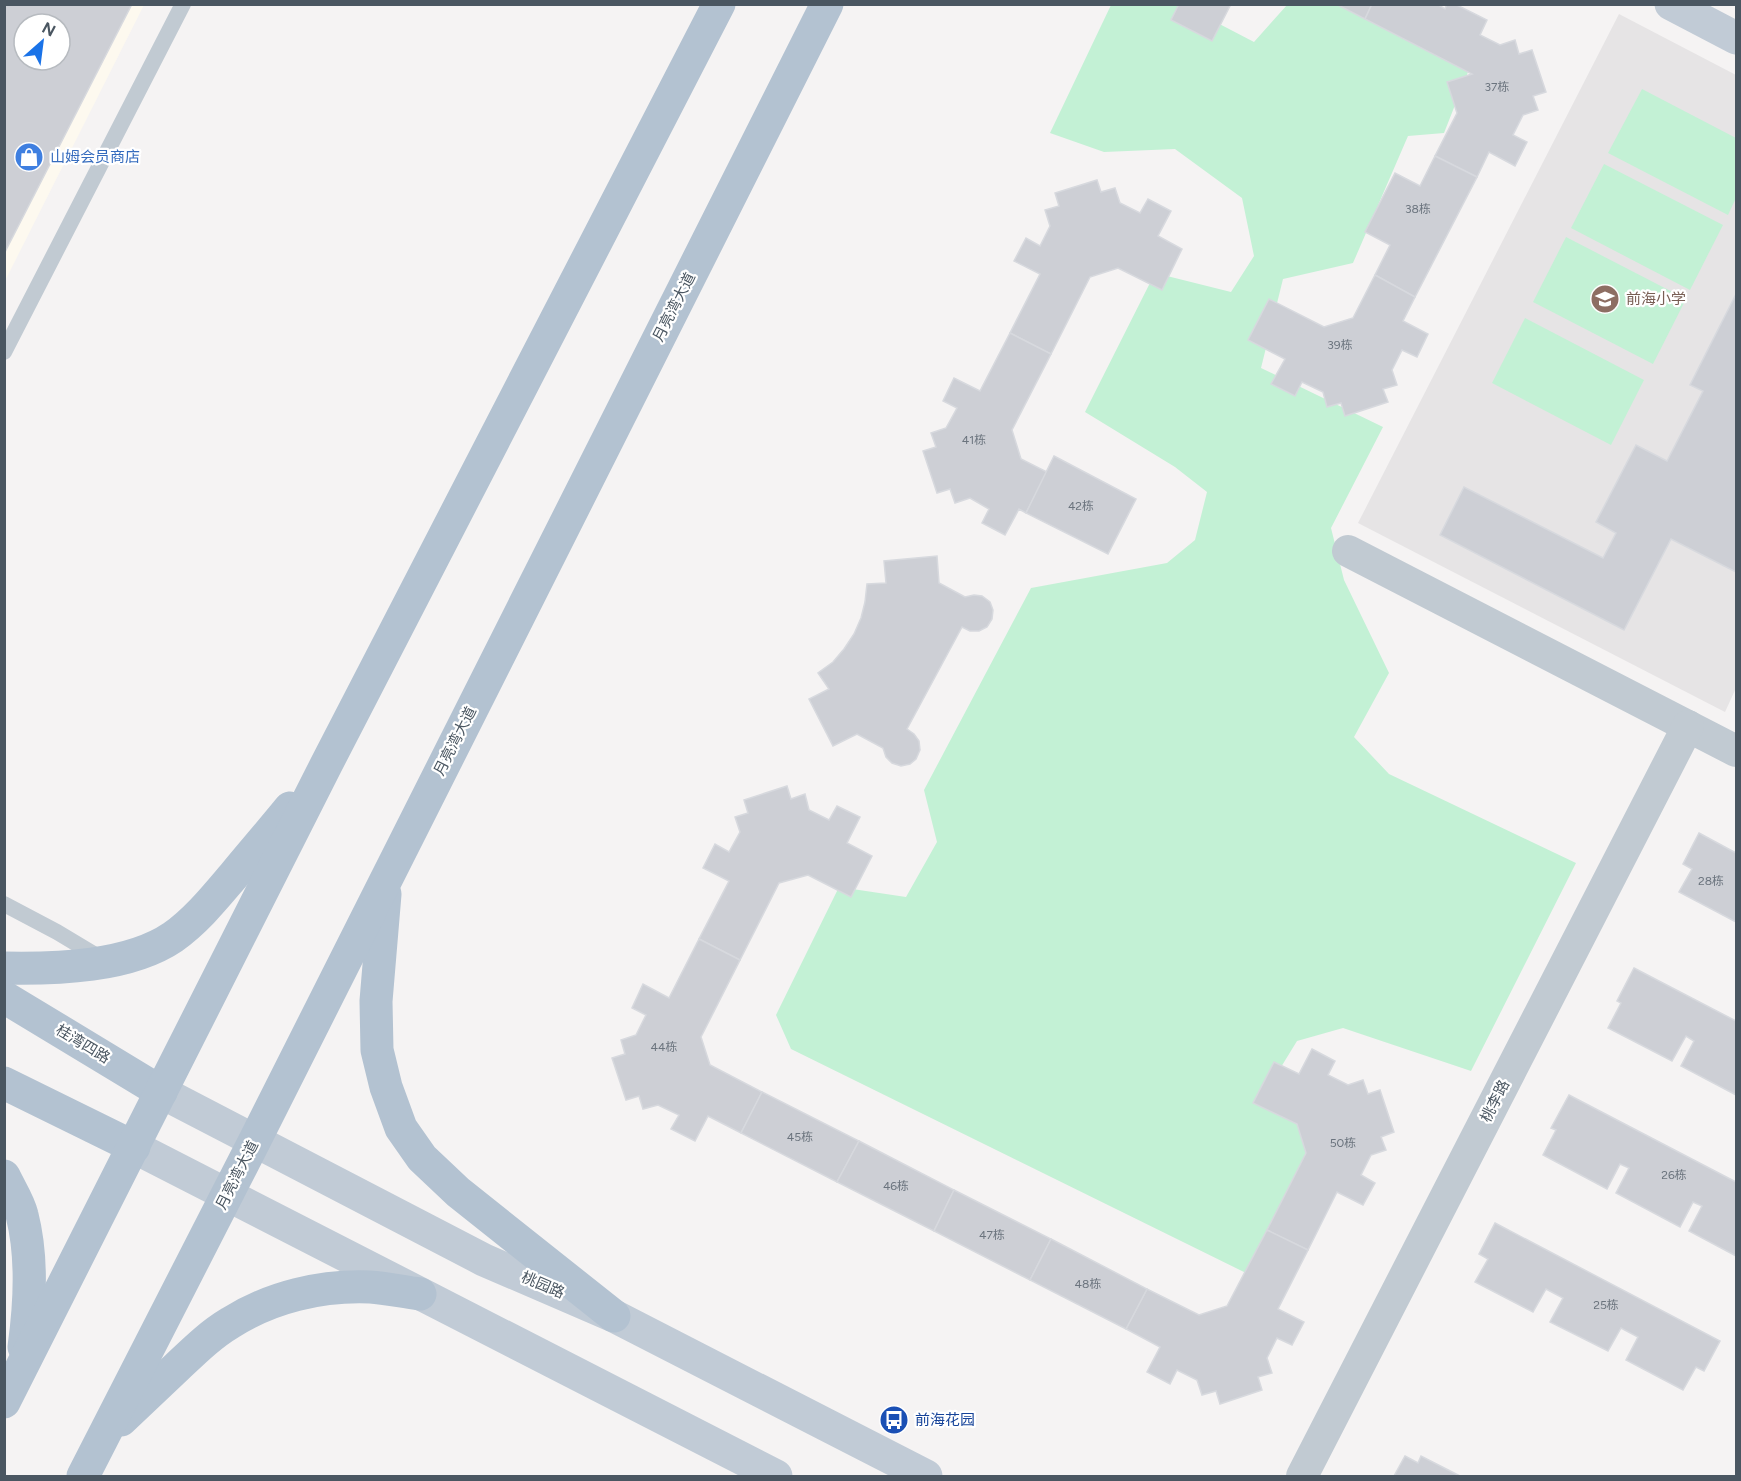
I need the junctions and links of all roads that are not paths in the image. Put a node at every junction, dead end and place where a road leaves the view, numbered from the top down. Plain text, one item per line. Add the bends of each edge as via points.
1 (183, 4) edge
2 (719, 4) edge
3 (827, 4) edge
4 (1671, 4) edge
5 (1737, 38) edge
6 (4, 352) edge
7 (1348, 551) dead end
8 (1688, 726) junction
9 (1737, 751) edge
10 (326, 765) junction
11 (386, 877) junction
12 (4, 904) edge
13 (105, 961) junction
14 (4, 968) edge
15 (4, 997) edge
16 (4, 1083) edge
17 (161, 1092) junction
18 (255, 1140) junction
19 (134, 1147) junction
20 (4, 1176) edge
21 (227, 1194) junction
22 (420, 1294) junction
23 (614, 1316) junction
24 (22, 1366) junction
25 (4, 1402) edge
26 (102, 1438) junction
27 (82, 1476) edge
28 (776, 1476) edge
29 (926, 1476) edge
30 (1302, 1476) edge

1 - 6 lane
2 - 10 main road
3 - 11 main road, 月亮湾大道
4 - 5 main road
7 - 8 street
8 - 9 street
8 - 30 street, 桃李路
10 - 13 main road via 190,922 155,946
10 - 17 main road
11 - 18 main road, 月亮湾大道
11 - 23 main road via 376,1001 377,1050 401,1128 422,1158 458,1192
12 - 13 lane
13 - 14 main road
15 - 17 main road, 桂湾四路
16 - 19 main road
17 - 18 main road, 桃园路
17 - 19 main road
18 - 21 main road, 月亮湾大道
18 - 23 main road, 桃园路 via 484,1260
19 - 21 main road
19 - 24 main road
20 - 24 main road via 22,1214 29,1260 29,1311
21 - 22 main road
21 - 26 main road, 月亮湾大道
22 - 26 main road via 370,1287 340,1288 285,1297 254,1309 201,1344
22 - 28 main road
23 - 29 main road, 桃园路
24 - 25 main road
26 - 27 main road, 月亮湾大道

